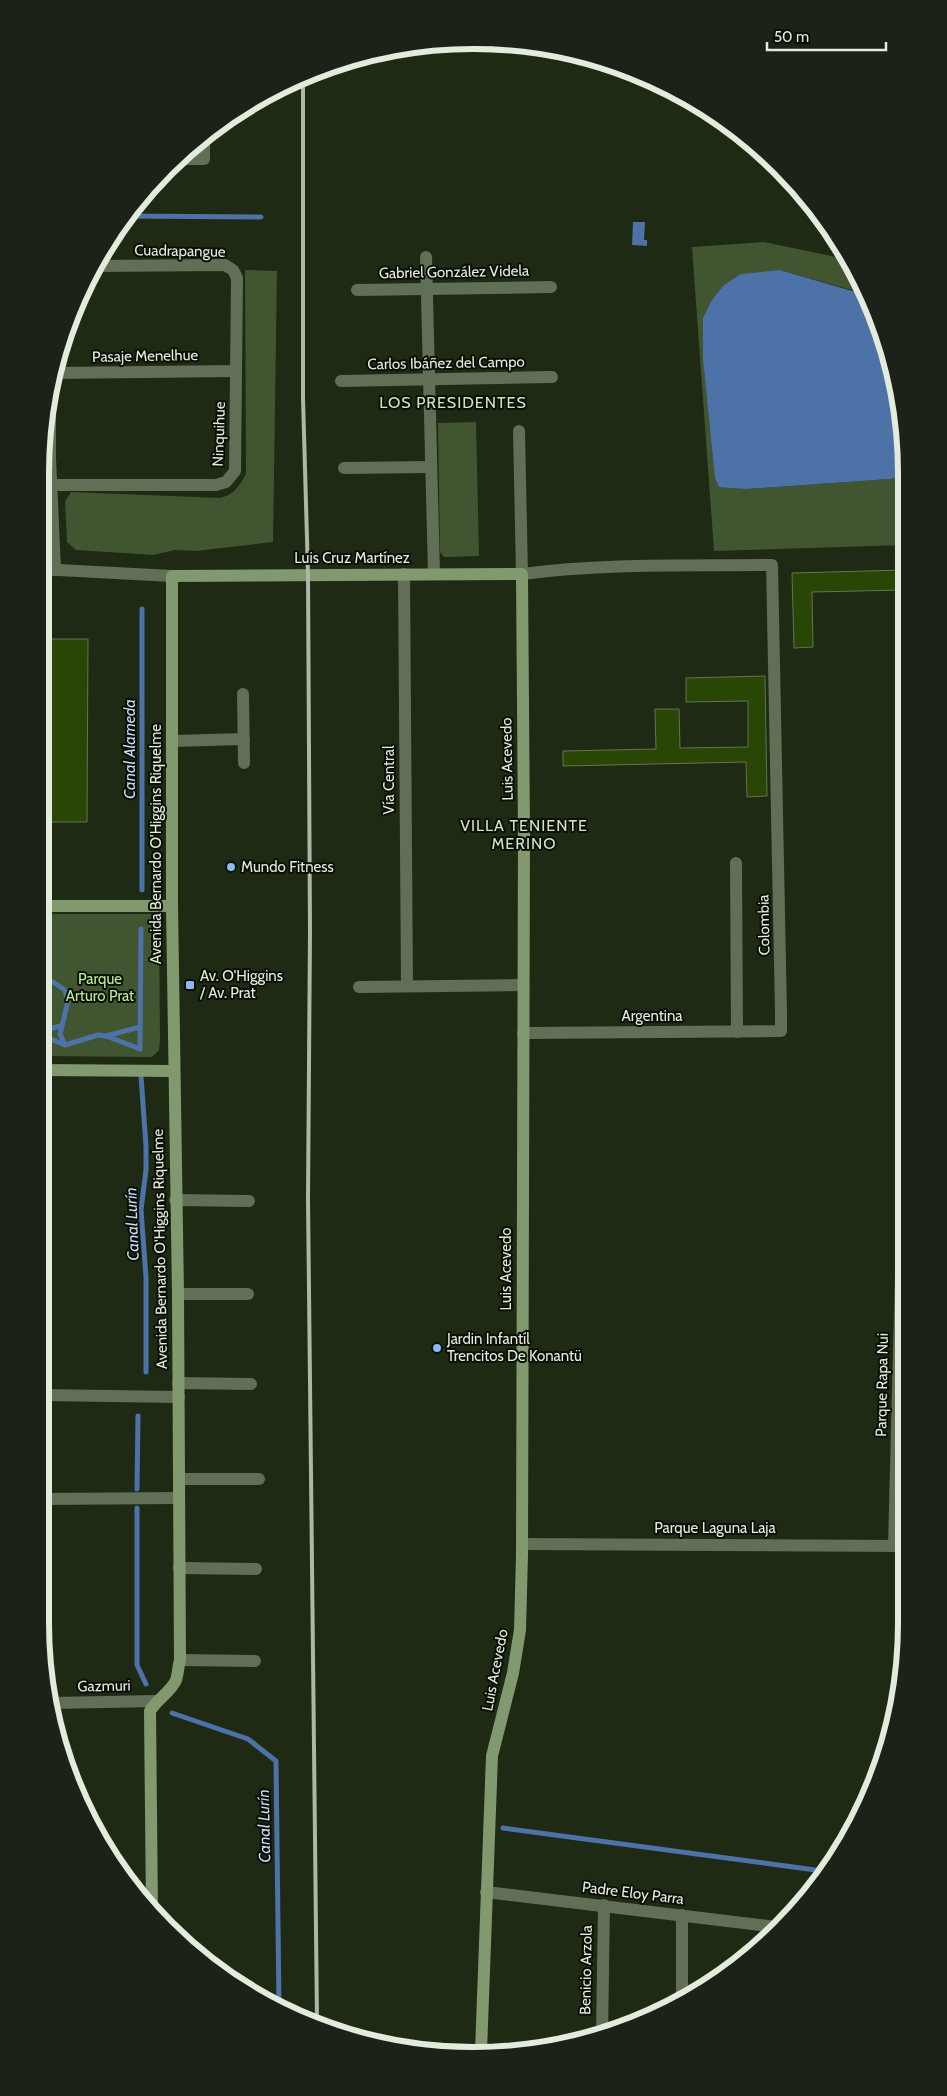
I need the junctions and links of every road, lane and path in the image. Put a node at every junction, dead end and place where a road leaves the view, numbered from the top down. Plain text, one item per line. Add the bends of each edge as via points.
1 (204, 146) edge
2 (188, 159) edge
3 (426, 257) dead end
4 (103, 266) edge
5 (233, 270) joint
6 (551, 287) dead end
7 (357, 290) dead end
8 (426, 290) junction
9 (236, 371) junction
10 (61, 373) edge
11 (552, 377) dead end
12 (428, 379) junction
13 (341, 381) dead end
14 (519, 431) dead end
15 (431, 467) junction
16 (344, 468) dead end
17 (49, 474) edge
18 (51, 485) junction
19 (49, 570) edge
20 (54, 570) junction
21 (404, 574) junction
22 (434, 574) junction
23 (522, 574) junction
24 (172, 576) junction
25 (243, 694) dead end
26 (244, 739) junction
27 (172, 741) junction
28 (244, 762) dead end
29 (736, 863) dead end
30 (49, 906) edge
31 (172, 906) junction
32 (522, 985) junction
33 (407, 986) junction
34 (359, 987) dead end
35 (782, 1031) joint
36 (737, 1032) junction
37 (523, 1033) junction
38 (49, 1070) edge
39 (174, 1071) junction
40 (175, 1200) junction
41 (248, 1201) dead end
42 (178, 1294) junction
43 (248, 1294) dead end
44 (178, 1383) junction
45 (251, 1384) dead end
46 (49, 1395) edge
47 (179, 1397) junction
48 (259, 1479) dead end
49 (179, 1480) junction
50 (180, 1498) junction
51 (49, 1499) edge
52 (522, 1544) junction
53 (898, 1546) edge
54 (179, 1568) junction
55 (256, 1569) dead end
56 (180, 1660) junction
57 (255, 1661) dead end
58 (156, 1702) junction
59 (57, 1703) edge
60 (486, 1892) junction
61 (152, 1900) edge
62 (604, 1905) junction
63 (682, 1915) junction
64 (771, 1926) edge
65 (682, 1992) edge
66 (602, 2027) edge
67 (481, 2047) edge

1 - 2 street via 204,159
3 - 8 street
4 - 5 street, Cuadrapangue via 225,266
5 - 9 street, Ninquihue via 237,278
6 - 8 street, Gabriel González Videla
7 - 8 street, Gabriel González Videla
8 - 12 street
9 - 10 street, Pasaje Menelhue
9 - 18 street, Ninquihue via 235,471 226,482 216,485
11 - 12 street, Carlos Ibáñez del Campo
12 - 13 street, Carlos Ibáñez del Campo
12 - 15 street
14 - 23 street
15 - 16 street
15 - 22 street
17 - 18 street
18 - 20 street
19 - 20 street, Luis Cruz Martínez
20 - 24 street, Luis Cruz Martínez
21 - 22 main road, Luis Cruz Martínez
21 - 24 main road, Luis Cruz Martínez
21 - 33 street, Vía Central
22 - 23 main road, Luis Cruz Martínez
23 - 32 main road, Luis Acevedo
23 - 35 street, Colombia via 598,568 772,565
24 - 27 main road, Avenida Bernardo O'Higgins Riquelme
25 - 26 street
26 - 27 street
26 - 28 street
27 - 31 main road, Avenida Bernardo O'Higgins Riquelme
29 - 36 street, Colombia
30 - 31 main road
31 - 39 main road, Avenida Bernardo O'Higgins Riquelme
32 - 33 street
32 - 37 main road, Luis Acevedo
33 - 34 street
35 - 36 street, Argentina
36 - 37 street, Argentina
37 - 52 main road, Luis Acevedo
38 - 39 main road
39 - 40 main road, Avenida Bernardo O'Higgins Riquelme
40 - 41 street
40 - 42 main road, Avenida Bernardo O'Higgins Riquelme
42 - 43 street
42 - 44 main road, Avenida Bernardo O'Higgins Riquelme
44 - 45 street
44 - 47 main road, Avenida Bernardo O'Higgins Riquelme
46 - 47 street
47 - 49 main road, Avenida Bernardo O'Higgins Riquelme
48 - 49 street
49 - 50 main road, Avenida Bernardo O'Higgins Riquelme
50 - 51 street
50 - 54 main road, Avenida Bernardo O'Higgins Riquelme
52 - 53 street, Parque Laguna Laja
52 - 60 main road, Luis Acevedo via 520,1630 492,1756
54 - 55 street
54 - 56 main road, Avenida Bernardo O'Higgins Riquelme
56 - 57 street
56 - 58 main road, Avenida Bernardo O'Higgins Riquelme via 175,1682
58 - 59 street, Gazmuri
58 - 61 main road, Avenida Bernardo O'Higgins Riquelme via 150,1711 149,1722
60 - 62 street, Padre Eloy Parra
60 - 67 main road, Luis Acevedo
62 - 63 street, Padre Eloy Parra
62 - 66 street, Benicio Arzola
63 - 64 street, Padre Eloy Parra
63 - 65 street

